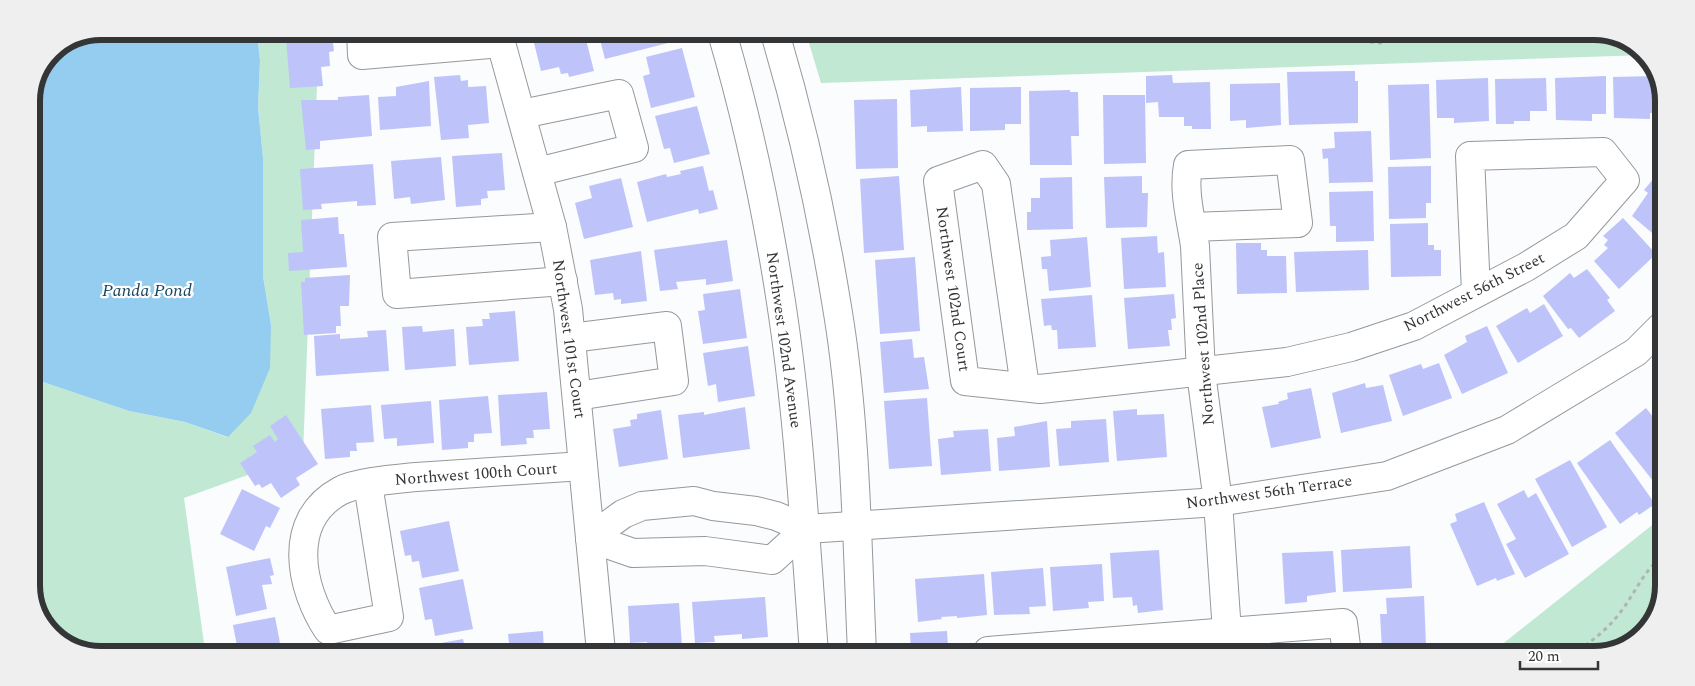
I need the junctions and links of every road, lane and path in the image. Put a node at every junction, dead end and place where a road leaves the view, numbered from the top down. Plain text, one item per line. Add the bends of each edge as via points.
1 (361, 40) edge
2 (477, 40) edge
3 (501, 40) edge
4 (724, 40) edge
5 (777, 40) edge
6 (1347, 40) edge
7 (1390, 40) edge
8 (522, 114) junction
9 (538, 172) junction
10 (552, 227) junction
11 (1192, 227) junction
12 (563, 281) junction
13 (1476, 292) junction
14 (1655, 333) edge
15 (571, 338) junction
16 (1201, 373) junction
17 (1033, 388) junction
18 (577, 396) junction
19 (584, 466) junction
20 (368, 484) junction
21 (1218, 502) junction
22 (856, 525) junction
23 (806, 529) junction
24 (590, 538) junction
25 (1655, 563) edge
26 (1232, 643) edge
27 (600, 646) edge
28 (814, 646) edge
29 (862, 646) edge
30 (1150, 646) edge
31 (1345, 646) edge
32 (1584, 646) edge

1 - 2 street via 362,55
3 - 8 street, Northwest 101st Court
4 - 23 street, Northwest 102nd Avenue via 756,164 781,302
5 - 22 street via 790,83 838,314
6 - 7 path via 1382,43
8 - 9 street, Northwest 101st Court
8 - 9 street via 619,94 634,148
9 - 10 street, Northwest 101st Court
10 - 12 street, Northwest 101st Court
10 - 12 street via 392,238 397,294
11 - 11 street, Northwest 102nd Place via 1185,182 1188,165 1290,160 1298,223
11 - 16 street, Northwest 102nd Place
12 - 15 street, Northwest 101st Court
13 - 13 street, Northwest 56th Street via 1526,268 1576,236 1625,180 1603,152 1470,156
13 - 16 street, Northwest 56th Street via 1414,326 1351,347 1288,362
14 - 21 street, Northwest 56th Terrace via 1636,352 1507,430 1387,476
15 - 18 street, Northwest 101st Court
15 - 18 street via 667,326 674,382
16 - 17 street, Northwest 56th Street
16 - 21 street, Northwest 102nd Place
17 - 17 street, Northwest 102nd Court via 965,381 938,181 983,165 996,184
18 - 19 street, Northwest 101st Court
19 - 20 street, Northwest 100th Court via 416,477
19 - 24 street, Northwest 101st Court
20 - 20 street, Northwest 100th Court via 342,490 325,501 312,518 306,534 303,568 307,587 314,610 328,630 389,617
21 - 22 street, Northwest 56th Terrace
21 - 26 street, Northwest 102nd Place
22 - 23 street, Northwest 56th Terrace
22 - 29 street
23 - 24 street, Northwest 56th Terrace via 756,511 713,506 690,516 642,520 623,514
23 - 24 street via 772,560 705,551 633,554
23 - 28 street, Northwest 102nd Avenue
24 - 27 street, Northwest 101st Court
25 - 32 path via 1619,614
26 - 30 street
26 - 31 street via 1343,623

